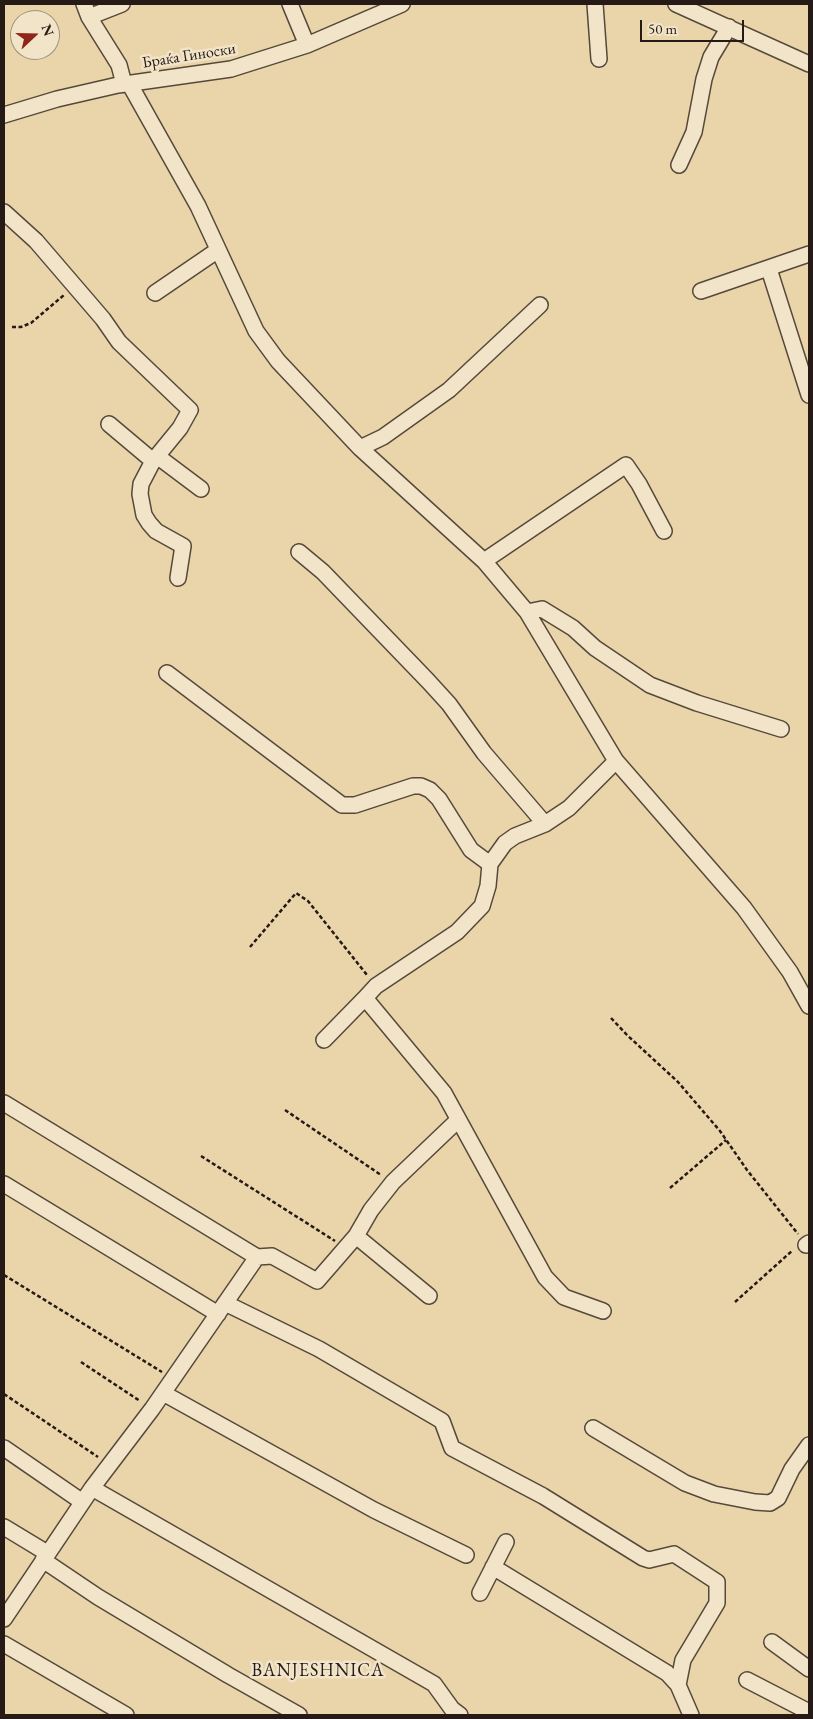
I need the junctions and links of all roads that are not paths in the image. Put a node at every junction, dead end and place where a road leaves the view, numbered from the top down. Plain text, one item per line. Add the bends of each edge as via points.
1 (122, 4) edge
2 (290, 4) edge
3 (402, 4) edge
4 (595, 4) edge
5 (676, 4) edge
6 (86, 10) edge
7 (729, 27) junction
8 (307, 45) junction
9 (599, 59) dead end
10 (809, 64) edge
11 (126, 83) junction
12 (4, 115) edge
13 (678, 165) dead end
14 (4, 212) edge
15 (218, 250) junction
16 (809, 254) edge
17 (769, 269) junction
18 (701, 291) dead end
19 (155, 293) dead end
20 (540, 305) dead end
21 (809, 395) edge
22 (109, 424) dead end
23 (360, 448) junction
24 (155, 459) junction
25 (201, 489) dead end
26 (664, 531) dead end
27 (299, 552) dead end
28 (484, 561) junction
29 (178, 578) dead end
30 (527, 612) junction
31 (167, 672) dead end
32 (781, 729) dead end
33 (616, 761) junction
34 (545, 824) junction
35 (490, 864) junction
36 (365, 998) junction
37 (809, 1006) edge
38 (324, 1040) dead end
39 (4, 1103) edge
40 (458, 1120) junction
41 (4, 1184) edge
42 (356, 1236) junction
43 (257, 1257) junction
44 (429, 1296) dead end
45 (222, 1308) junction
46 (603, 1311) dead end
47 (163, 1393) junction
48 (593, 1428) dead end
49 (809, 1445) edge
50 (4, 1448) edge
51 (92, 1488) junction
52 (81, 1501) junction
53 (4, 1527) edge
54 (506, 1542) dead end
55 (466, 1555) dead end
56 (45, 1556) junction
57 (493, 1567) junction
58 (480, 1593) dead end
59 (4, 1619) edge
60 (772, 1642) dead end
61 (4, 1644) edge
62 (809, 1669) edge
63 (747, 1680) dead end
64 (678, 1685) junction
65 (809, 1712) edge
66 (126, 1715) edge
67 (299, 1715) edge
68 (460, 1715) edge
69 (691, 1715) edge

1 - 6 street
2 - 8 street
3 - 8 street, Браќа Гиноски
4 - 9 street
5 - 7 street
6 - 11 street
7 - 10 street
7 - 13 street via 711,57 694,132
8 - 11 street, Браќа Гиноски via 231,69
11 - 12 street, Браќа Гиноски
11 - 15 street via 194,199
14 - 24 street via 36,241 119,342 190,410
15 - 19 street
15 - 23 street via 256,331 300,386
16 - 17 street
17 - 18 street
17 - 21 street
20 - 23 street via 449,390 383,437
22 - 24 street
23 - 28 street
24 - 25 street
24 - 29 street via 141,484 141,505 149,524 156,531 183,546
26 - 28 street via 626,465
27 - 34 street via 323,572 449,704 484,753
28 - 30 street
30 - 32 street via 542,609 574,628 595,648 650,684 697,704
30 - 33 street
31 - 35 street via 342,805 355,805 413,786 430,790 471,850
33 - 34 street via 569,808
33 - 37 street via 744,908 790,972
34 - 35 street via 510,840
35 - 36 street via 482,906 457,932 376,986
36 - 38 street
36 - 40 street via 444,1094
39 - 43 street
40 - 42 street via 393,1182 370,1210
40 - 46 street via 545,1277 564,1296
41 - 45 street
42 - 43 street via 317,1280 272,1256
42 - 44 street
43 - 45 street
45 - 47 street
45 - 64 street via 319,1348 442,1421 452,1448 543,1496 636,1554 649,1560 674,1554 717,1582 717,1603 683,1660
47 - 51 street
47 - 55 street via 374,1510
48 - 49 street via 685,1483 714,1494 755,1502 770,1503 778,1498 792,1469
50 - 52 street
51 - 52 street
51 - 68 street via 434,1684
52 - 56 street
53 - 56 street
54 - 57 street
56 - 59 street
56 - 67 street via 106,1601
57 - 58 street
57 - 64 street via 667,1673
60 - 62 street
61 - 66 street
63 - 65 street
64 - 69 street

